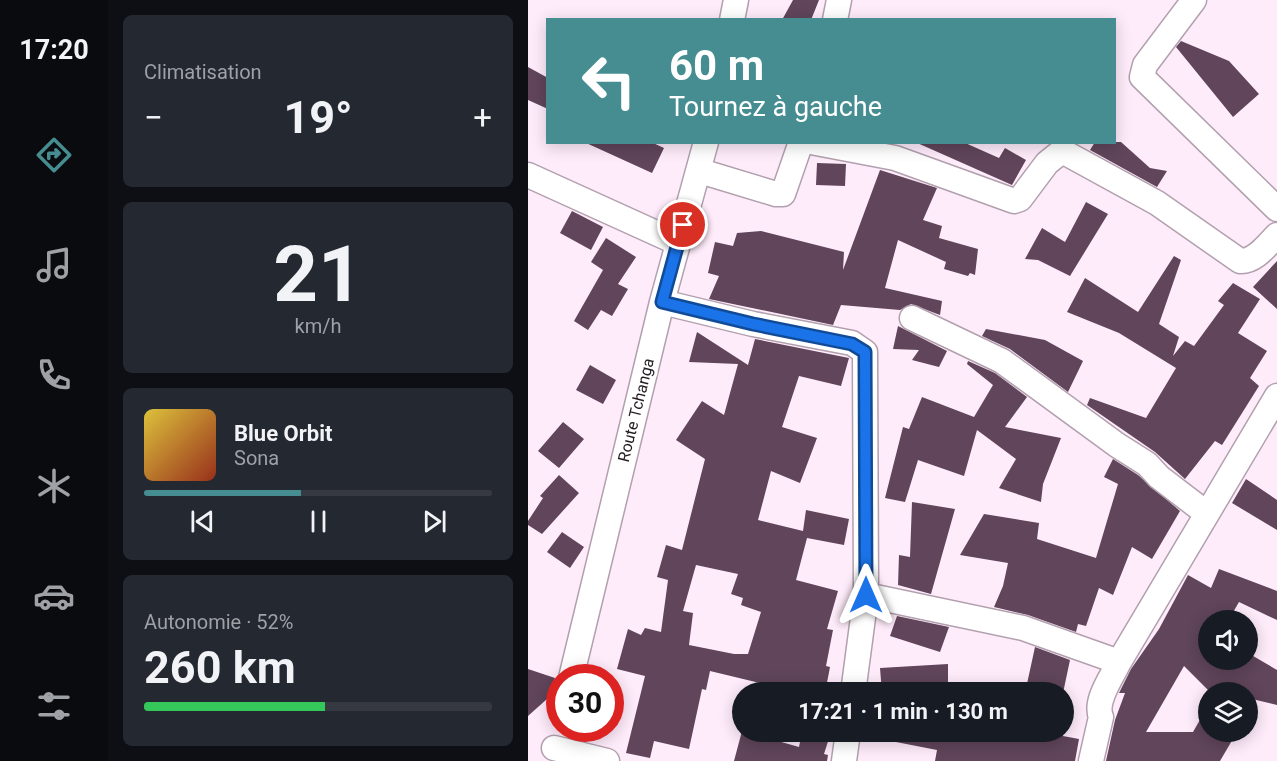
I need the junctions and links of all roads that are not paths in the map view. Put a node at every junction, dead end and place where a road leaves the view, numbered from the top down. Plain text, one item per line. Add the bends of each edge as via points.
1 (736, 0) edge
2 (839, 0) edge
3 (1194, 0) edge
4 (732, 18) edge
5 (835, 18) edge
6 (706, 144) edge
7 (800, 144) edge
8 (822, 144) edge
9 (700, 171) junction
10 (528, 175) edge
11 (1277, 209) edge
12 (1277, 235) edge
13 (678, 243) junction
14 (662, 302) junction
15 (912, 318) dead end
16 (1277, 396) edge
17 (1206, 513) junction
18 (866, 595) junction
19 (1119, 662) junction
20 (575, 664) edge
21 (854, 682) edge
22 (847, 742) edge
23 (555, 746) edge
24 (608, 761) edge
25 (844, 761) edge
26 (1091, 761) edge

1 - 4 street
2 - 5 street
3 - 11 street via 1145,65 1142,77
6 - 9 street, Route Tchanga
7 - 9 street via 783,194
8 - 12 street via 895,158 1014,201 1062,151 1157,203 1240,261 1247,262
9 - 13 street, Route Tchanga
10 - 13 street
13 - 14 street, Route Tchanga
14 - 18 street via 852,344 865,352
14 - 20 street, Route Tchanga
15 - 17 street via 1002,361 1148,464
16 - 17 street
17 - 19 street
18 - 19 street via 1023,628
18 - 21 street
19 - 26 street via 1100,703 1101,717
22 - 25 street
23 - 24 street

